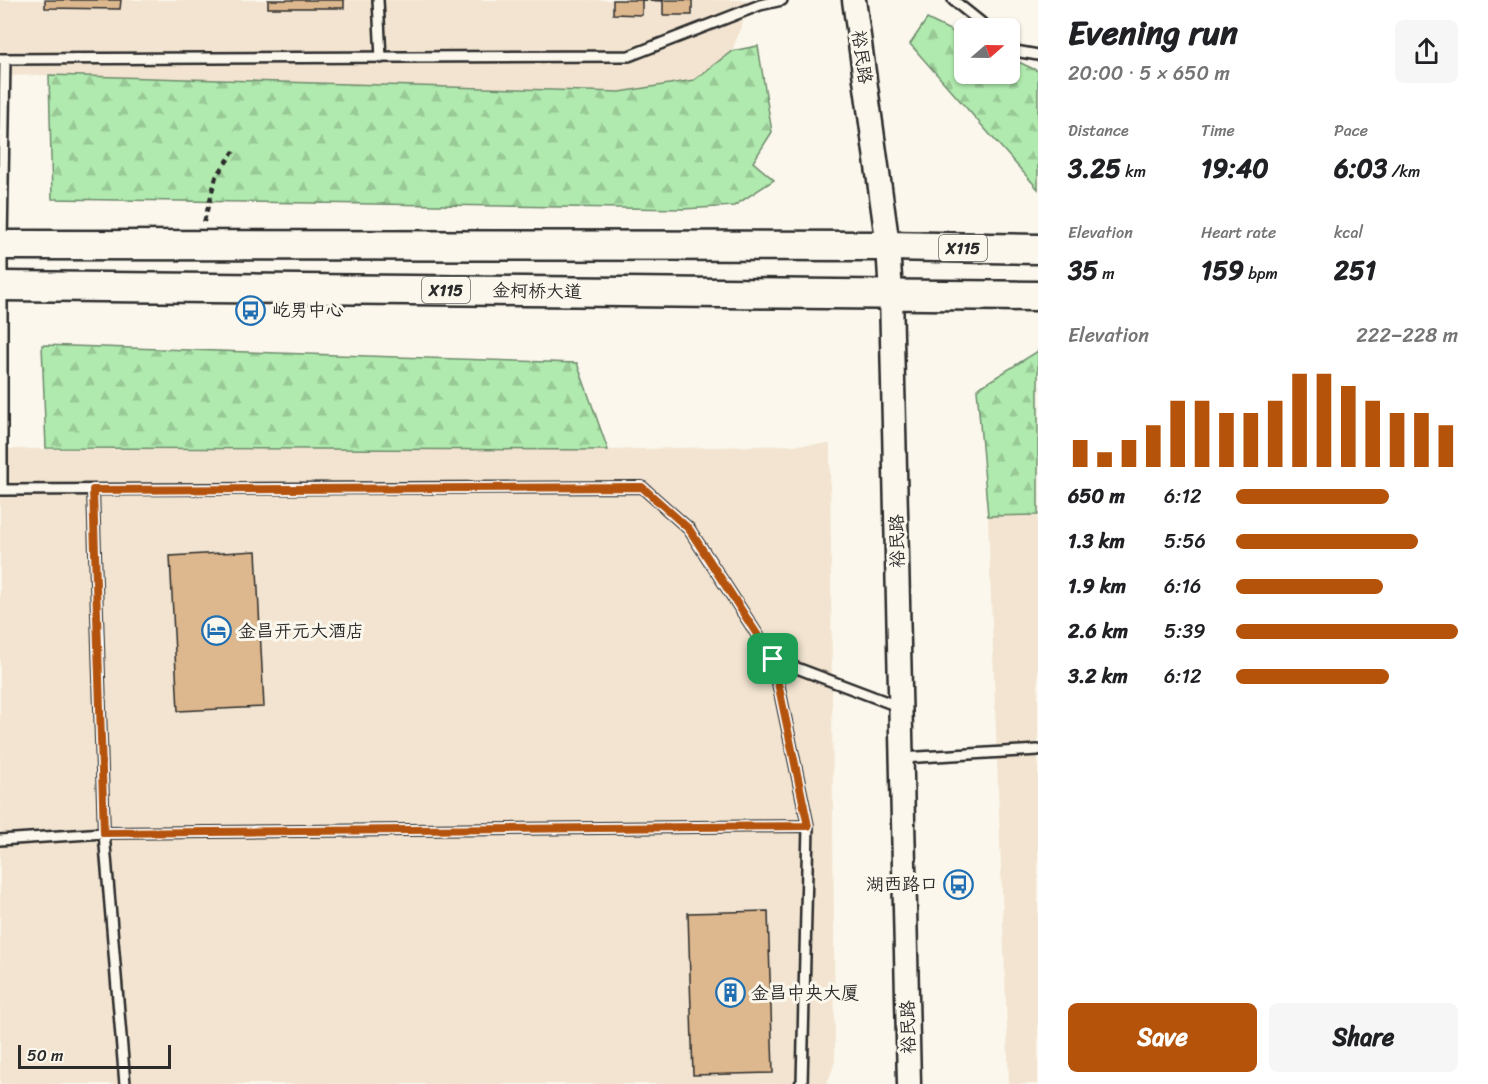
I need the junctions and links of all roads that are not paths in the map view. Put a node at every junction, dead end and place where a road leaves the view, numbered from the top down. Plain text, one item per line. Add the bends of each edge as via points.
1 (378, 0) edge
2 (782, 0) edge
3 (854, 0) edge
4 (953, 0) edge
5 (976, 18) edge
6 (1020, 52) edge
7 (1038, 55) edge
8 (381, 58) junction
9 (3, 59) edge
10 (1, 245) edge
11 (888, 246) junction
12 (1038, 249) edge
13 (1, 286) edge
14 (891, 294) junction
15 (1038, 296) edge
16 (1, 490) edge
17 (93, 490) junction
18 (773, 659) junction
19 (901, 707) junction
20 (1038, 750) edge
21 (902, 758) junction
22 (808, 826) junction
23 (104, 833) junction
24 (0, 840) edge
25 (125, 1084) edge
26 (800, 1084) edge
27 (909, 1084) edge

1 - 8 lane
2 - 8 lane via 629,56
3 - 11 street, 裕民路
4 - 5 lane
6 - 7 lane
8 - 9 lane
9 - 10 lane
10 - 11 main road, X115
10 - 13 lane
11 - 12 main road, X115
11 - 14 street, 裕民路
13 - 14 main road, 金柯桥大道 / X115
13 - 16 lane
14 - 15 main road, 金柯桥大道 / X115
14 - 19 street, 裕民路
16 - 17 lane
17 - 18 lane via 642,487 689,529
17 - 23 lane
18 - 19 lane
18 - 22 lane
19 - 21 street, 裕民路
20 - 21 lane
21 - 27 street, 裕民路
22 - 23 lane
22 - 26 lane
23 - 24 lane
23 - 25 lane

